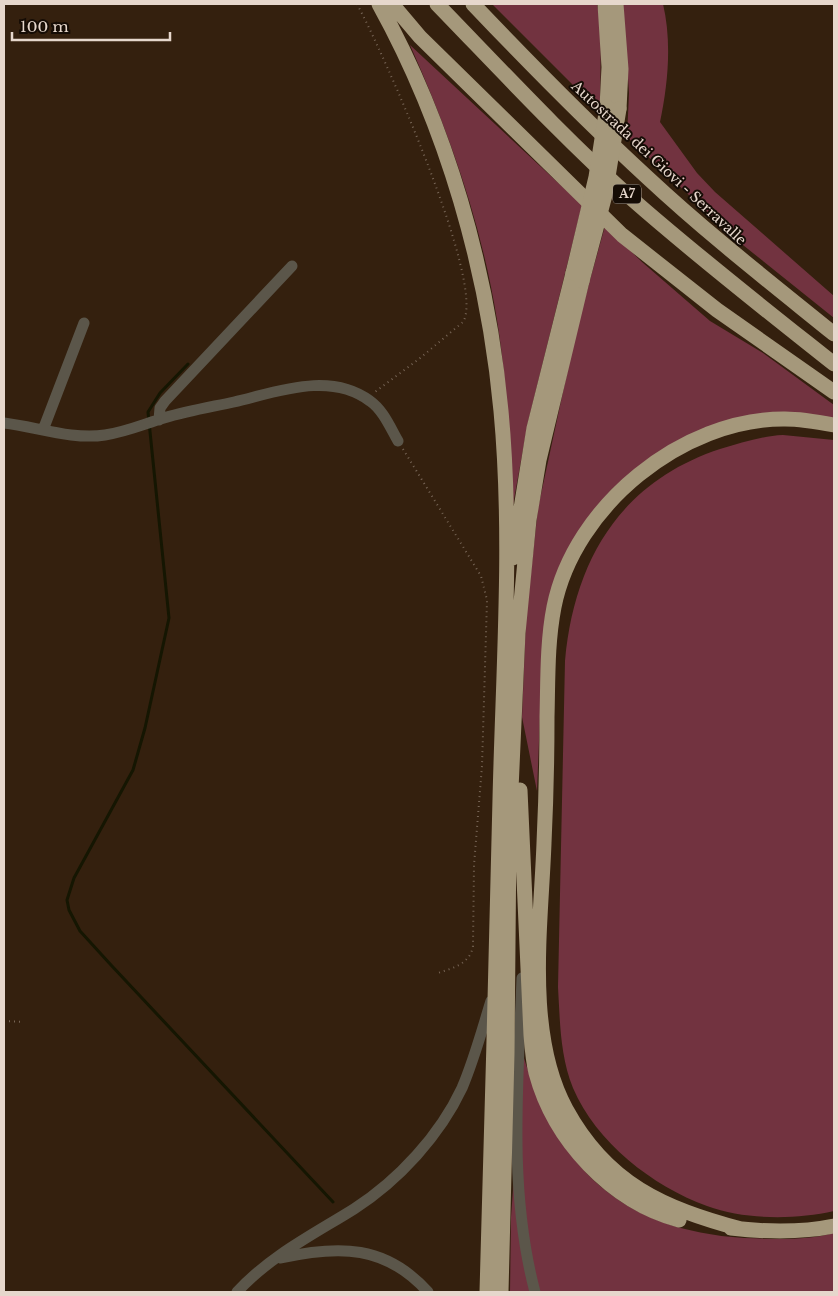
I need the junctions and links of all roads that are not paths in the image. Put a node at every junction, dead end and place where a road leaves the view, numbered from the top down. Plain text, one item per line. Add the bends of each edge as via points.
1 (379, 4) edge
2 (392, 4) edge
3 (437, 4) edge
4 (473, 4) edge
5 (605, 4) edge
6 (616, 4) edge
7 (613, 108) junction
8 (292, 266) dead end
9 (577, 277) junction
10 (84, 323) dead end
11 (834, 334) edge
12 (834, 364) edge
13 (834, 392) edge
14 (159, 420) junction
15 (4, 424) edge
16 (834, 425) edge
17 (43, 430) junction
18 (398, 441) road end
19 (506, 606) junction
20 (514, 707) junction
21 (525, 912) junction
22 (495, 988) junction
23 (834, 1226) edge
24 (741, 1229) junction
25 (274, 1260) junction
26 (237, 1292) edge
27 (428, 1292) edge
28 (487, 1292) edge
29 (501, 1292) edge
30 (535, 1292) edge

1 - 19 highway via 402,45 450,169 481,273 501,411
2 - 13 highway via 426,43 622,235 717,310
3 - 12 highway, A7 via 520,91 631,198 723,277
4 - 11 highway, Autostrada dei Giovi - Serravalle / A7 via 539,74 648,178
5 - 7 highway
6 - 7 highway via 621,69
7 - 9 highway, bridge
8 - 14 street via 165,401 160,408
9 - 19 highway via 534,428
9 - 20 highway via 529,520
10 - 17 street
14 - 17 street via 132,430 103,435
14 - 18 street via 302,386 337,387 364,397 379,410
15 - 17 street
16 - 24 highway via 784,419 735,426 681,445 633,478 595,519 572,557 555,603 548,647 540,963 543,1041 552,1075 565,1108 585,1139 628,1183 674,1208
19 - 22 highway
20 - 21 highway
20 - 29 highway
21 - 24 highway via 536,1073 549,1107 567,1138 588,1164 634,1202 698,1224
21 - 30 street via 517,1167 521,1218
22 - 25 street via 467,1076 436,1129 405,1167 376,1194
22 - 28 highway
23 - 24 highway via 779,1232
25 - 26 street
25 - 27 street via 327,1250 364,1252 396,1265

